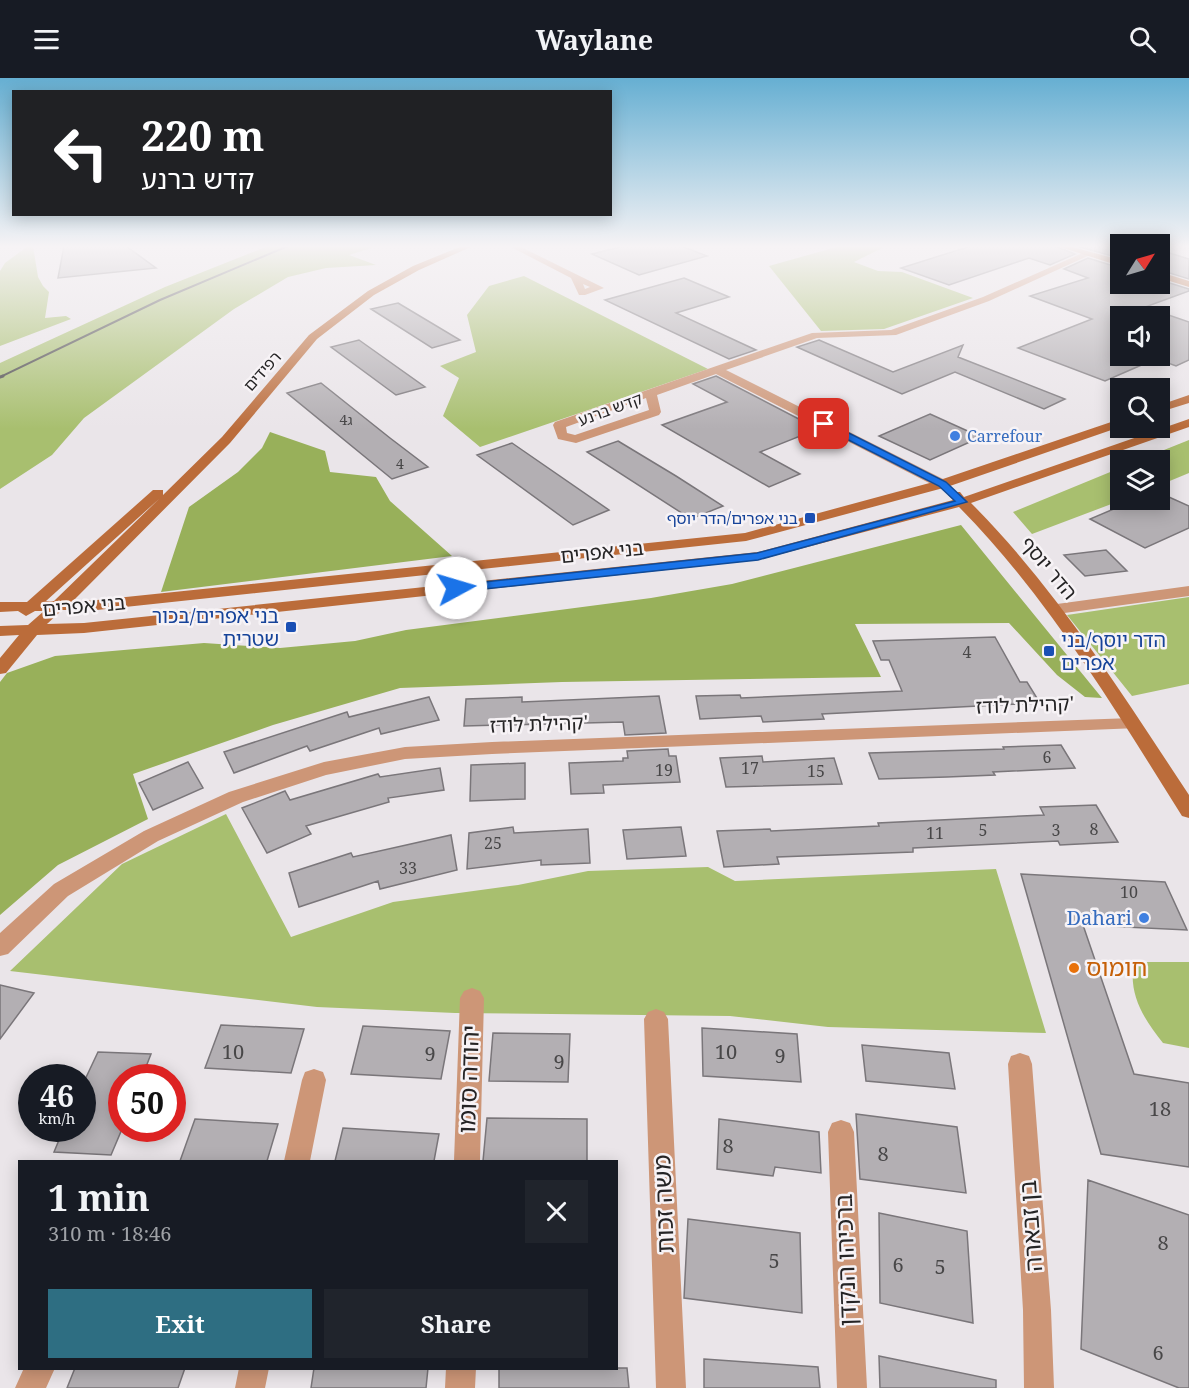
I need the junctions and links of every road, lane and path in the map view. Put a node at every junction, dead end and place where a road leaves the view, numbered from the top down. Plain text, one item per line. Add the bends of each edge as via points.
1 (352, 307) edge
2 (964, 307) edge
3 (717, 370) junction
4 (651, 393) junction
5 (1189, 399) edge
6 (1170, 406) edge
7 (1189, 423) edge
8 (1110, 426) edge
9 (234, 428) junction
10 (942, 484) junction
11 (962, 502) junction
12 (926, 511) junction
13 (986, 525) junction
14 (1189, 591) edge
15 (30, 607) junction
16 (0, 608) edge
17 (56, 608) junction
18 (1057, 609) junction
19 (31, 631) junction
20 (1, 632) edge
21 (0, 669) edge
22 (1132, 724) junction
23 (1189, 811) edge
24 (0, 947) edge
25 (471, 998) dead end
26 (656, 1019) dead end
27 (1020, 1064) dead end
28 (314, 1080) dead end
29 (841, 1132) dead end
30 (297, 1160) edge
31 (467, 1160) edge
32 (39, 1370) edge
33 (254, 1370) edge
34 (461, 1370) edge
35 (30, 1388) edge
36 (250, 1388) edge
37 (460, 1388) edge
38 (671, 1388) edge
39 (852, 1388) edge
40 (1039, 1388) edge

1 - 9 main road, רפידים via 314,338
2 - 3 street, קדש ברנע via 892,333 816,335
3 - 4 street, קדש ברנע
3 - 10 street
4 - 4 street, קדש ברנע via 559,425 562,436 576,440 655,412
5 - 6 main road
7 - 11 main road, בני אפרים
8 - 10 main road, בני אפרים
9 - 15 main road, רפידים
9 - 17 main road, רפידים
10 - 11 main road, הדר יוסף
10 - 17 main road, בני אפרים via 747,537
11 - 12 main road, בני אפרים
11 - 13 main road, הדר יוסף
12 - 13 main road
12 - 19 main road, בני אפרים via 758,556
13 - 18 main road, הדר יוסף
14 - 18 street
15 - 16 main road, בני אפרים
15 - 17 main road, בני אפרים
15 - 20 main road, רפידים
17 - 19 main road, רפידים
18 - 22 main road, הדר יוסף
19 - 20 main road, בני אפרים
19 - 21 main road, רפידים
22 - 23 main road, הדר יוסף
22 - 24 street, קהילת לודז' via 405,753 324,769 236,797 151,836 61,890
25 - 31 street, יהודה סומו
26 - 38 street, משה זכות
27 - 40 street, בן זבארה
28 - 30 street
29 - 39 street, ברכיהו הנקדן
32 - 35 street
33 - 36 street
34 - 37 street

